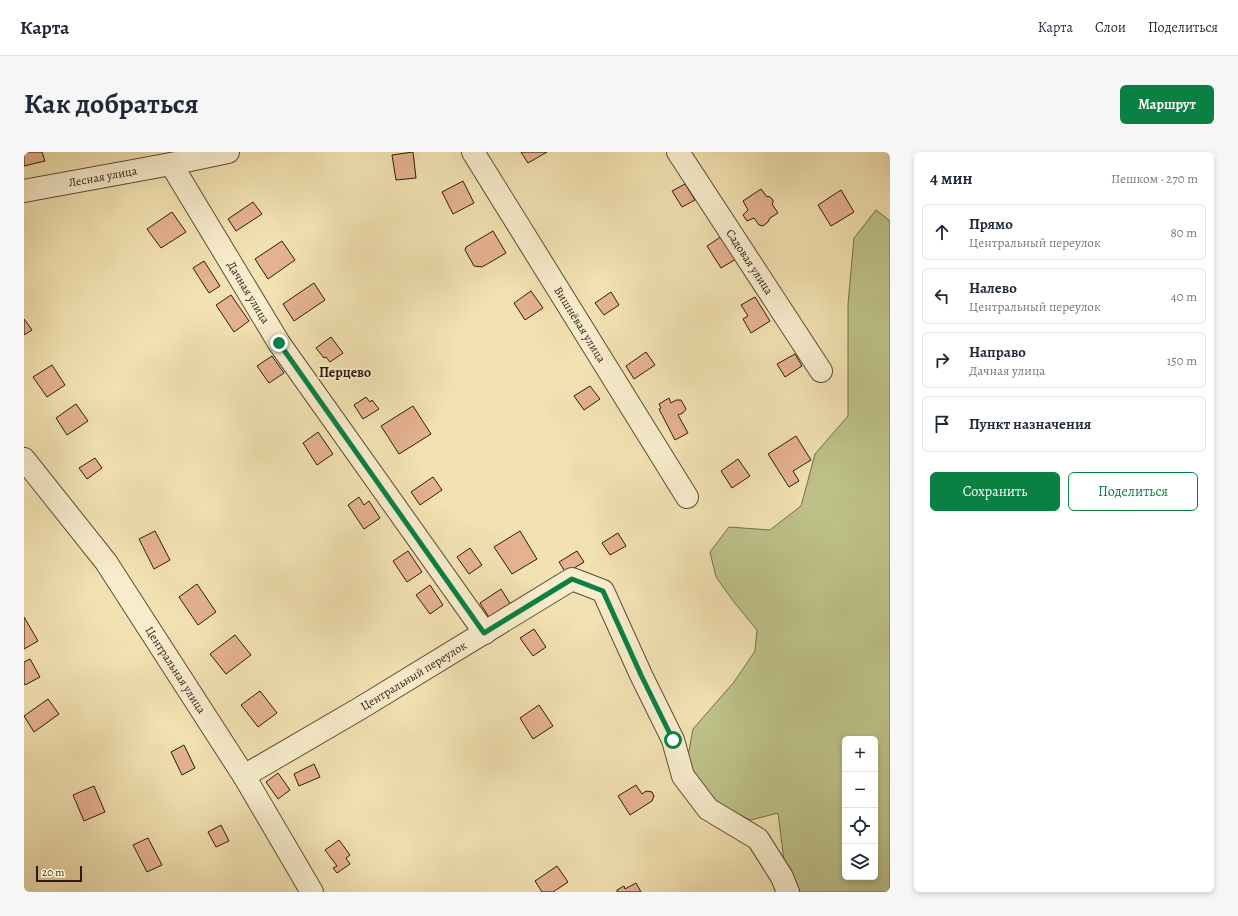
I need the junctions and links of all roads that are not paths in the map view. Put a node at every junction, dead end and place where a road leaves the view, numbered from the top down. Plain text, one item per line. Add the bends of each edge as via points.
1 (473, 152) edge
2 (678, 152) edge
3 (216, 153) edge
4 (171, 164) junction
5 (24, 191) edge
6 (821, 371) dead end
7 (24, 459) edge
8 (687, 497) dead end
9 (484, 633) junction
10 (244, 776) junction
11 (312, 892) edge
12 (788, 892) edge

1 - 8 street, Вишнёвая улица
2 - 6 street, Садовая улица
3 - 4 street, Лесная улица
4 - 5 street, Лесная улица
4 - 9 street, Дачная улица via 279,343
7 - 10 street, Центральная улица via 106,562
9 - 10 street, Центральный переулок
9 - 12 street, Центральный переулок via 572,579 603,591 673,740 683,776 708,809 758,839 782,877
10 - 11 street, Центральная улица

